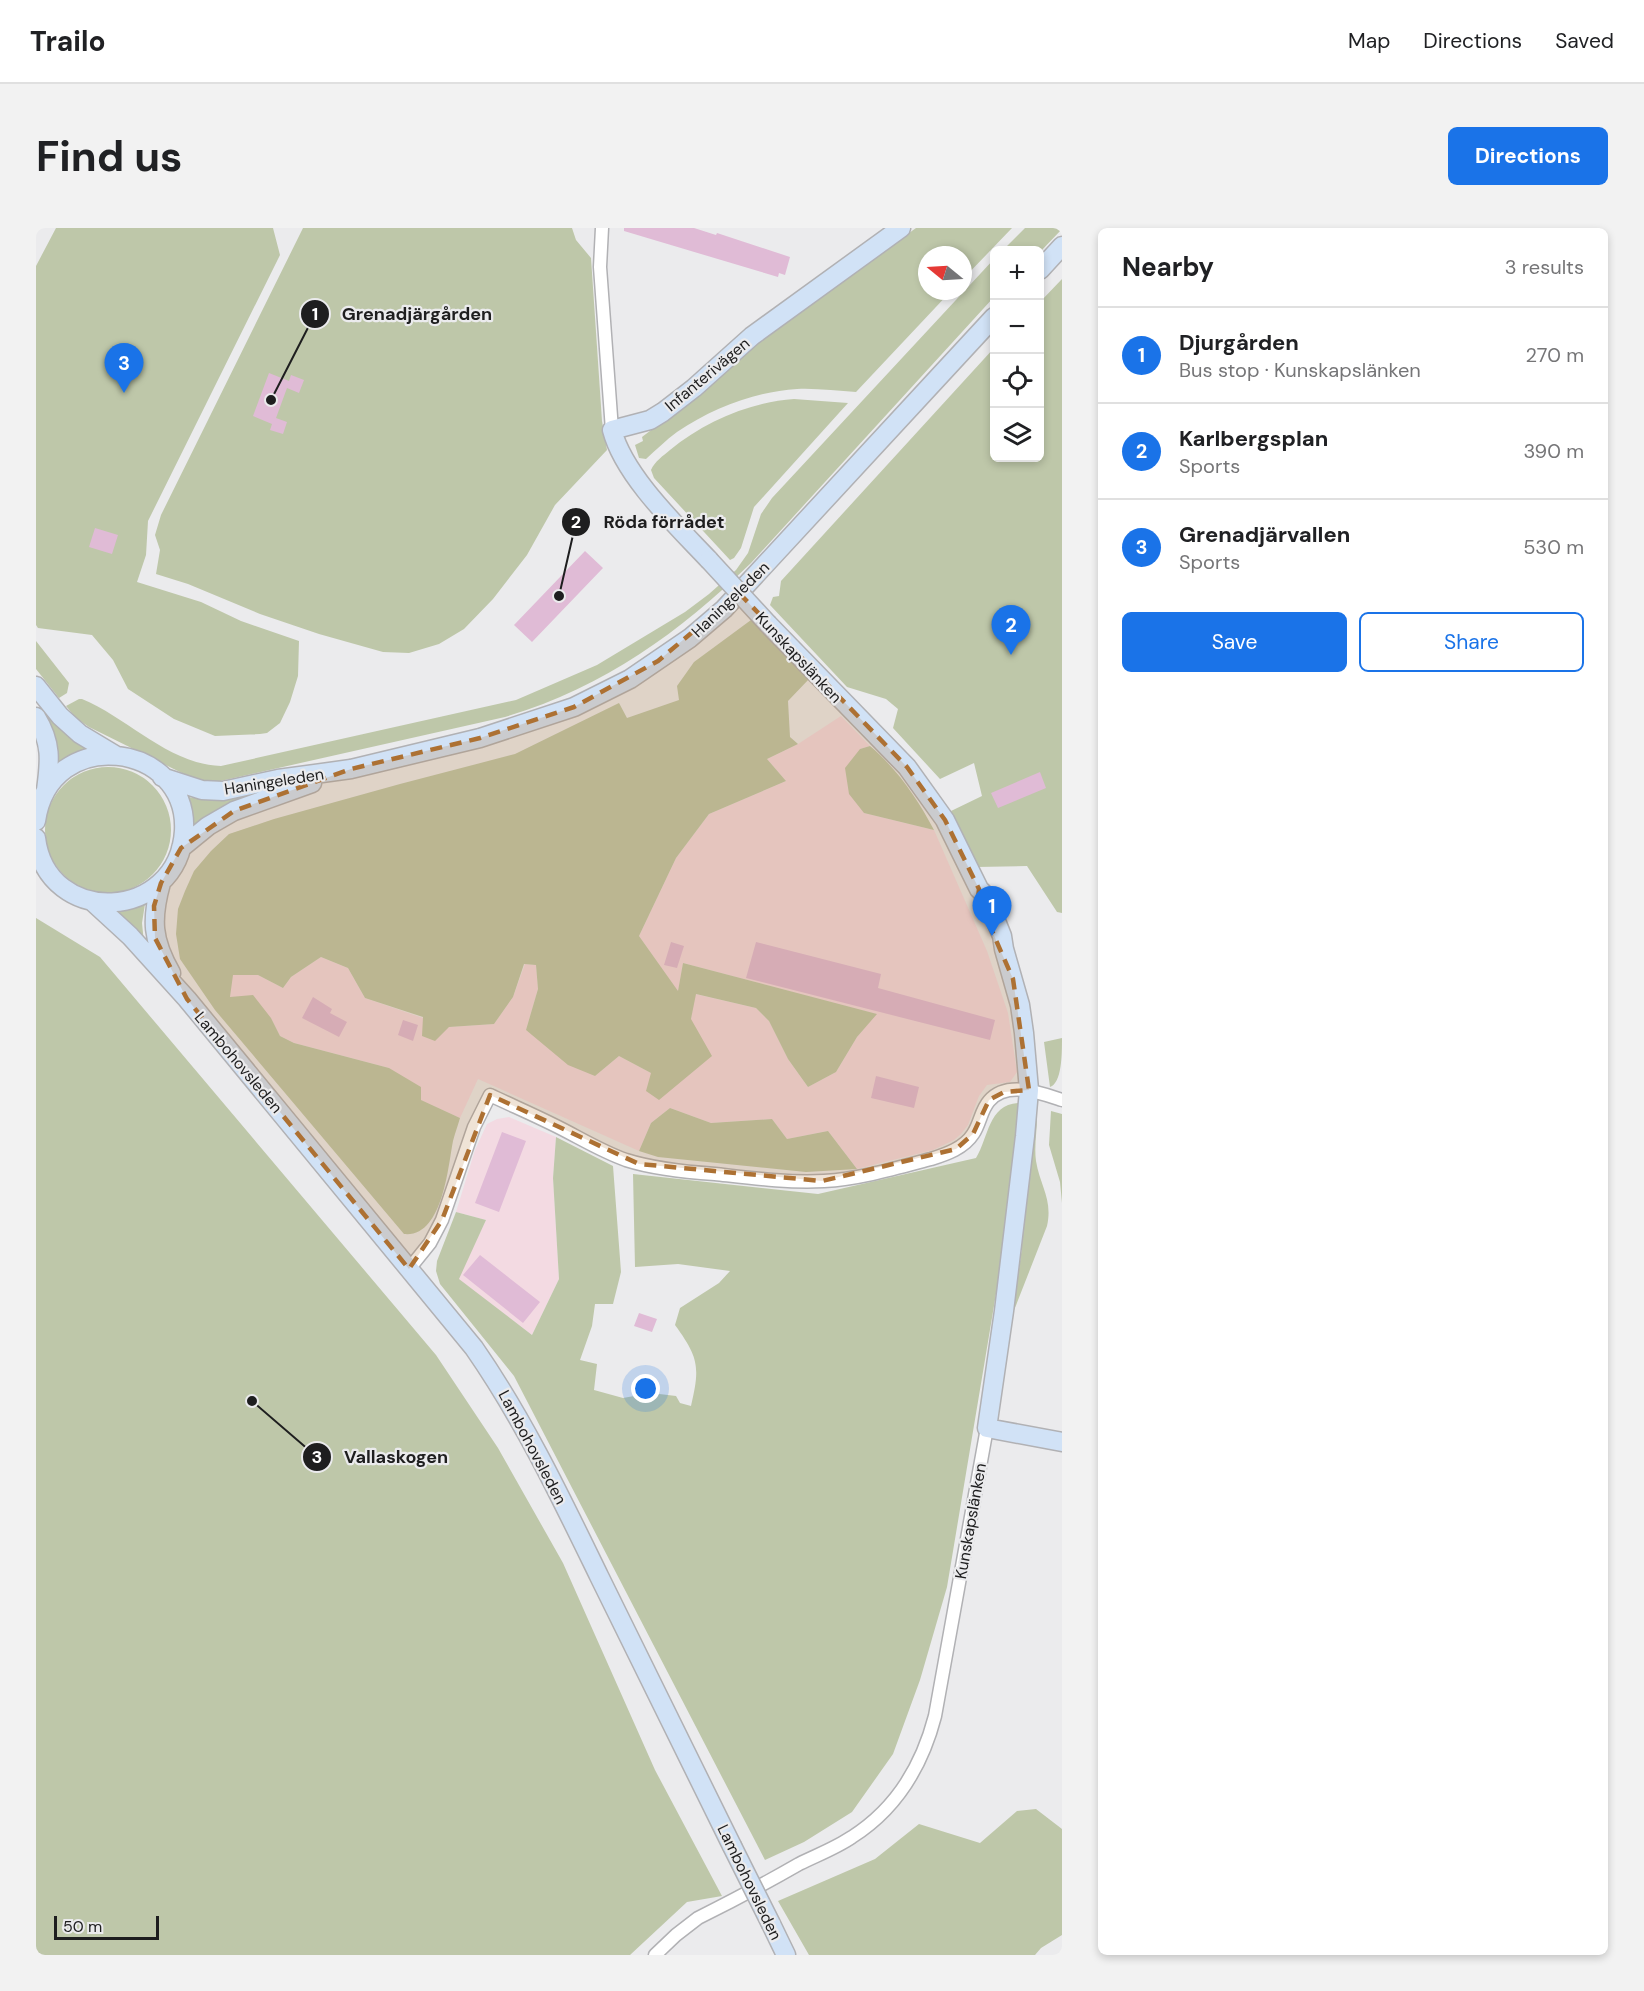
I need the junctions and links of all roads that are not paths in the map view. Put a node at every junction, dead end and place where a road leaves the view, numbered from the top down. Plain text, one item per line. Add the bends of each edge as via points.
1 (602, 228) edge
2 (901, 228) edge
3 (1062, 246) edge
4 (1044, 266) edge
5 (990, 321) edge
6 (612, 430) junction
7 (36, 686) edge
8 (36, 717) edge
9 (115, 755) junction
10 (351, 769) junction
11 (162, 777) junction
12 (46, 790) junction
13 (36, 820) edge
14 (36, 838) edge
15 (182, 848) junction
16 (161, 883) junction
17 (93, 902) junction
18 (187, 999) junction
19 (1029, 1090) junction
20 (1062, 1100) edge
21 (409, 1269) junction
22 (987, 1428) junction
23 (1062, 1442) edge
24 (655, 1955) edge
25 (786, 1955) edge

1 - 6 street via 600,278
2 - 6 main road, Infanterivägen via 752,336 663,412 650,420
3 - 4 main road
5 - 10 main road, Haningeleden via 724,609 658,661 603,693 549,717
6 - 19 main road, Kunskapslänken, bridge via 617,447 652,498 907,768 945,820 979,889 978,899 994,940 1004,949 1020,1005
7 - 9 main road via 80,734
8 - 12 main road via 49,748
9 - 11 main road via 133,758
9 - 12 main road via 83,759 56,777
10 - 11 main road, Haningeleden via 223,791 202,790
10 - 15 main road, Haningeleden via 234,811
11 - 15 main road via 182,810
12 - 13 main road
14 - 17 main road via 45,867 58,883
15 - 16 main road
16 - 17 main road via 129,901
16 - 18 main road, Lambohovsleden via 154,906 155,938
17 - 18 main road, Lambohovsleden
18 - 21 main road, Lambohovsleden
19 - 20 street
19 - 21 street via 997,1094 984,1109 973,1134 956,1149 932,1159 822,1181 776,1180 639,1164 609,1154 490,1095 474,1127 442,1220
19 - 22 main road, Kunskapslänken via 1005,1311
21 - 25 main road, Lambohovsleden, bridge via 474,1348 523,1425
22 - 23 main road
22 - 24 street, Kunskapslänken via 935,1716 911,1777 883,1813 851,1838 698,1918

